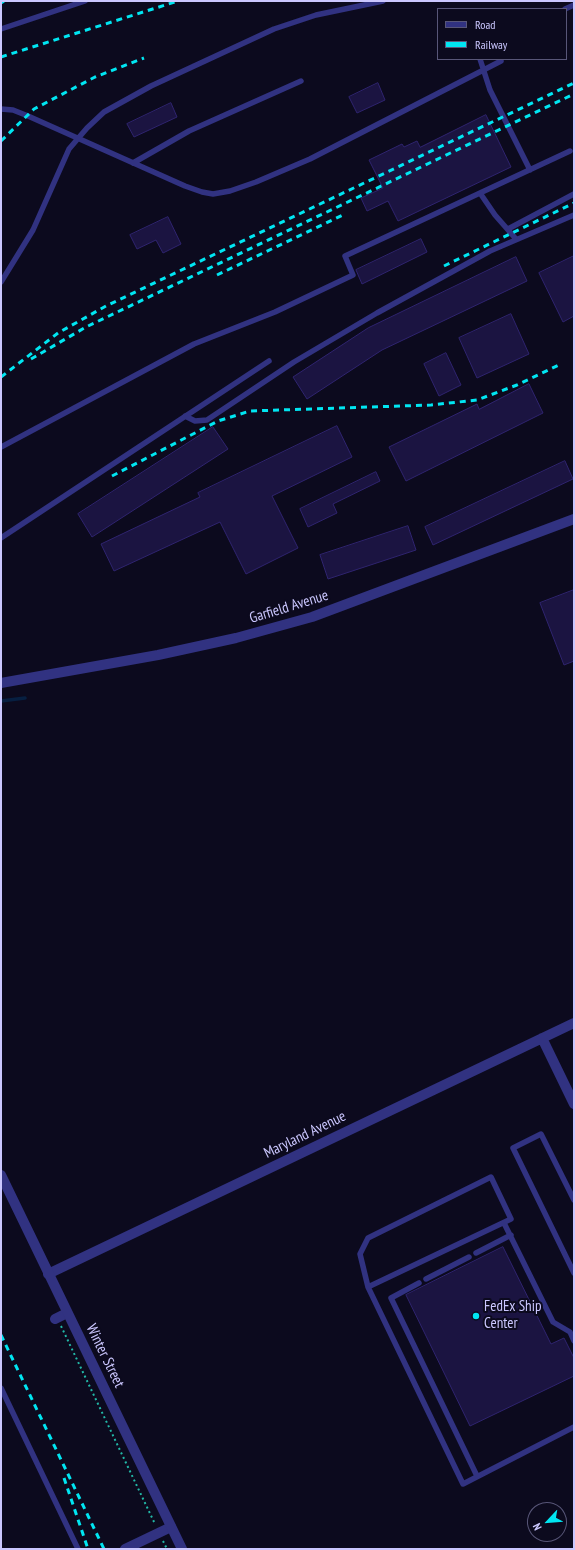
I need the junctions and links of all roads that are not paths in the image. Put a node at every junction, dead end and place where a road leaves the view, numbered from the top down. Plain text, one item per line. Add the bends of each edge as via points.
1 (85, 1) edge
2 (383, 1) edge
3 (1, 29) edge
4 (480, 60) edge
5 (501, 61) dead end
6 (483, 71) junction
7 (301, 81) dead end
8 (1, 109) edge
9 (78, 138) junction
10 (570, 151) dead end
11 (133, 163) junction
12 (530, 170) junction
13 (480, 193) junction
14 (574, 194) edge
15 (574, 215) edge
16 (508, 229) junction
17 (516, 239) junction
18 (1, 282) edge
19 (269, 361) dead end
20 (185, 416) junction
21 (1, 447) edge
22 (574, 519) edge
23 (1, 538) edge
24 (1, 683) edge
25 (574, 1023) edge
26 (542, 1038) junction
27 (574, 1104) edge
28 (1, 1175) edge
29 (574, 1200) edge
30 (504, 1222) junction
31 (511, 1235) junction
32 (476, 1253) dead end
33 (469, 1257) dead end
34 (574, 1273) edge
35 (48, 1274) junction
36 (426, 1279) dead end
37 (419, 1283) dead end
38 (368, 1287) junction
39 (67, 1313) junction
40 (56, 1319) road end
41 (574, 1341) edge
42 (1, 1388) edge
43 (574, 1427) edge
44 (477, 1476) junction
45 (171, 1527) junction
46 (78, 1549) edge
47 (126, 1549) edge
48 (182, 1549) edge

1 - 3 lane
2 - 9 lane via 316,15 263,34 114,105
4 - 6 lane
5 - 6 lane
6 - 11 lane via 310,159 230,191 213,194 202,192
6 - 12 lane
7 - 11 lane via 189,131
8 - 9 lane via 18,112
9 - 11 lane
9 - 18 lane via 66,156 33,230
10 - 12 lane
12 - 13 lane
13 - 16 lane via 488,207
13 - 21 lane via 345,256 353,275 275,312 202,340
14 - 16 lane
15 - 17 lane
16 - 17 lane
17 - 20 lane via 468,262 340,334 207,420 195,421
19 - 20 lane
20 - 23 lane
22 - 24 street, Garfield Avenue via 287,625 142,658
25 - 26 street, Maryland Avenue
26 - 27 street
26 - 35 street, Maryland Avenue
28 - 35 street, Winter Street
29 - 34 lane via 541,1134 513,1148
30 - 31 lane
30 - 38 lane
30 - 38 lane via 511,1219 491,1177 368,1238 360,1254
31 - 32 lane
31 - 41 lane via 553,1322 570,1332
33 - 36 lane
35 - 39 street, Winter Street
37 - 44 lane via 391,1298
38 - 44 lane via 463,1484
39 - 40 street
39 - 45 street, Winter Street
42 - 46 lane
43 - 44 lane
45 - 47 street
45 - 48 street, Winter Street

